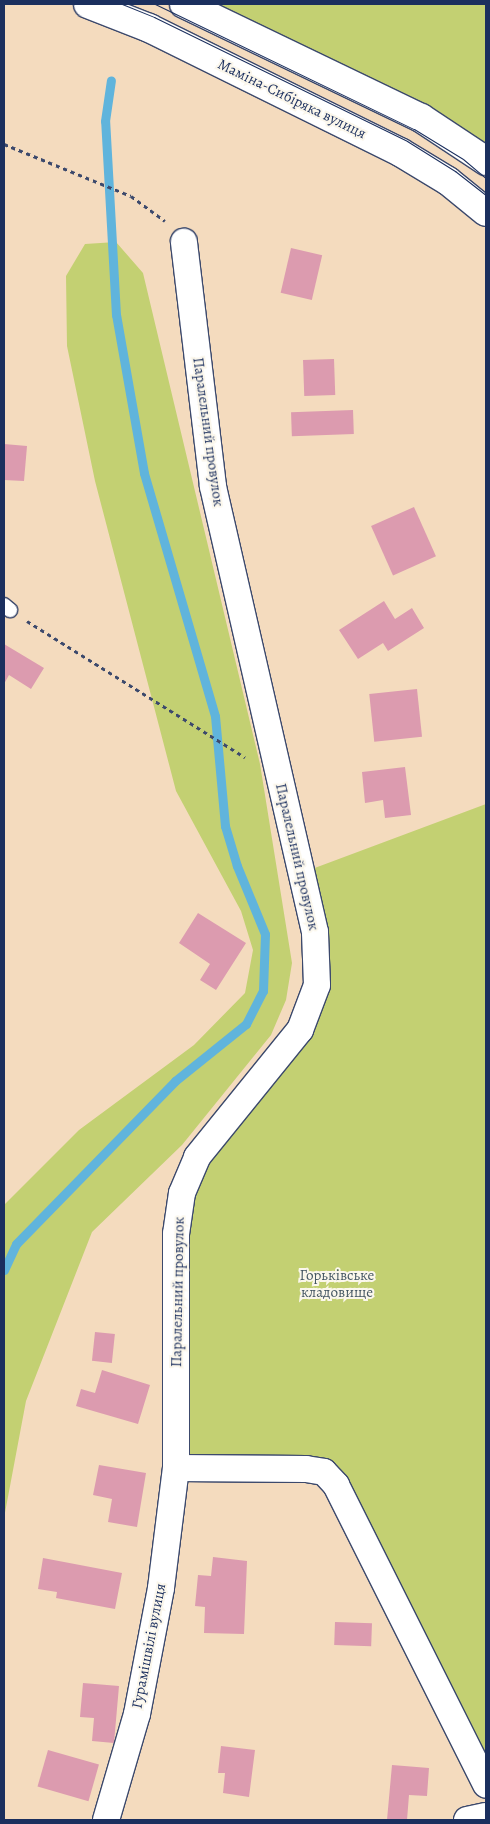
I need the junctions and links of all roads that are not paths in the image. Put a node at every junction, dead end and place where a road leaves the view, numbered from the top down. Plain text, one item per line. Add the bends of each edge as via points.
1 (88, 4) edge
2 (184, 4) edge
3 (486, 161) edge
4 (486, 212) edge
5 (184, 242) road end
6 (176, 1468) junction
7 (486, 1784) edge
8 (486, 1816) edge
9 (106, 1820) edge
10 (467, 1820) edge

1 - 4 main road, Маміна-Сибіряка вулиця via 149,28 400,152 448,181
2 - 3 main road via 422,118
5 - 6 street, Паралельний провулок via 213,486 315,932 317,985 300,1030 197,1157 182,1194 176,1234
6 - 7 street via 306,1469 324,1472 336,1485
6 - 9 street, Гурамішвілі вулиця via 161,1588 136,1714
8 - 10 street

